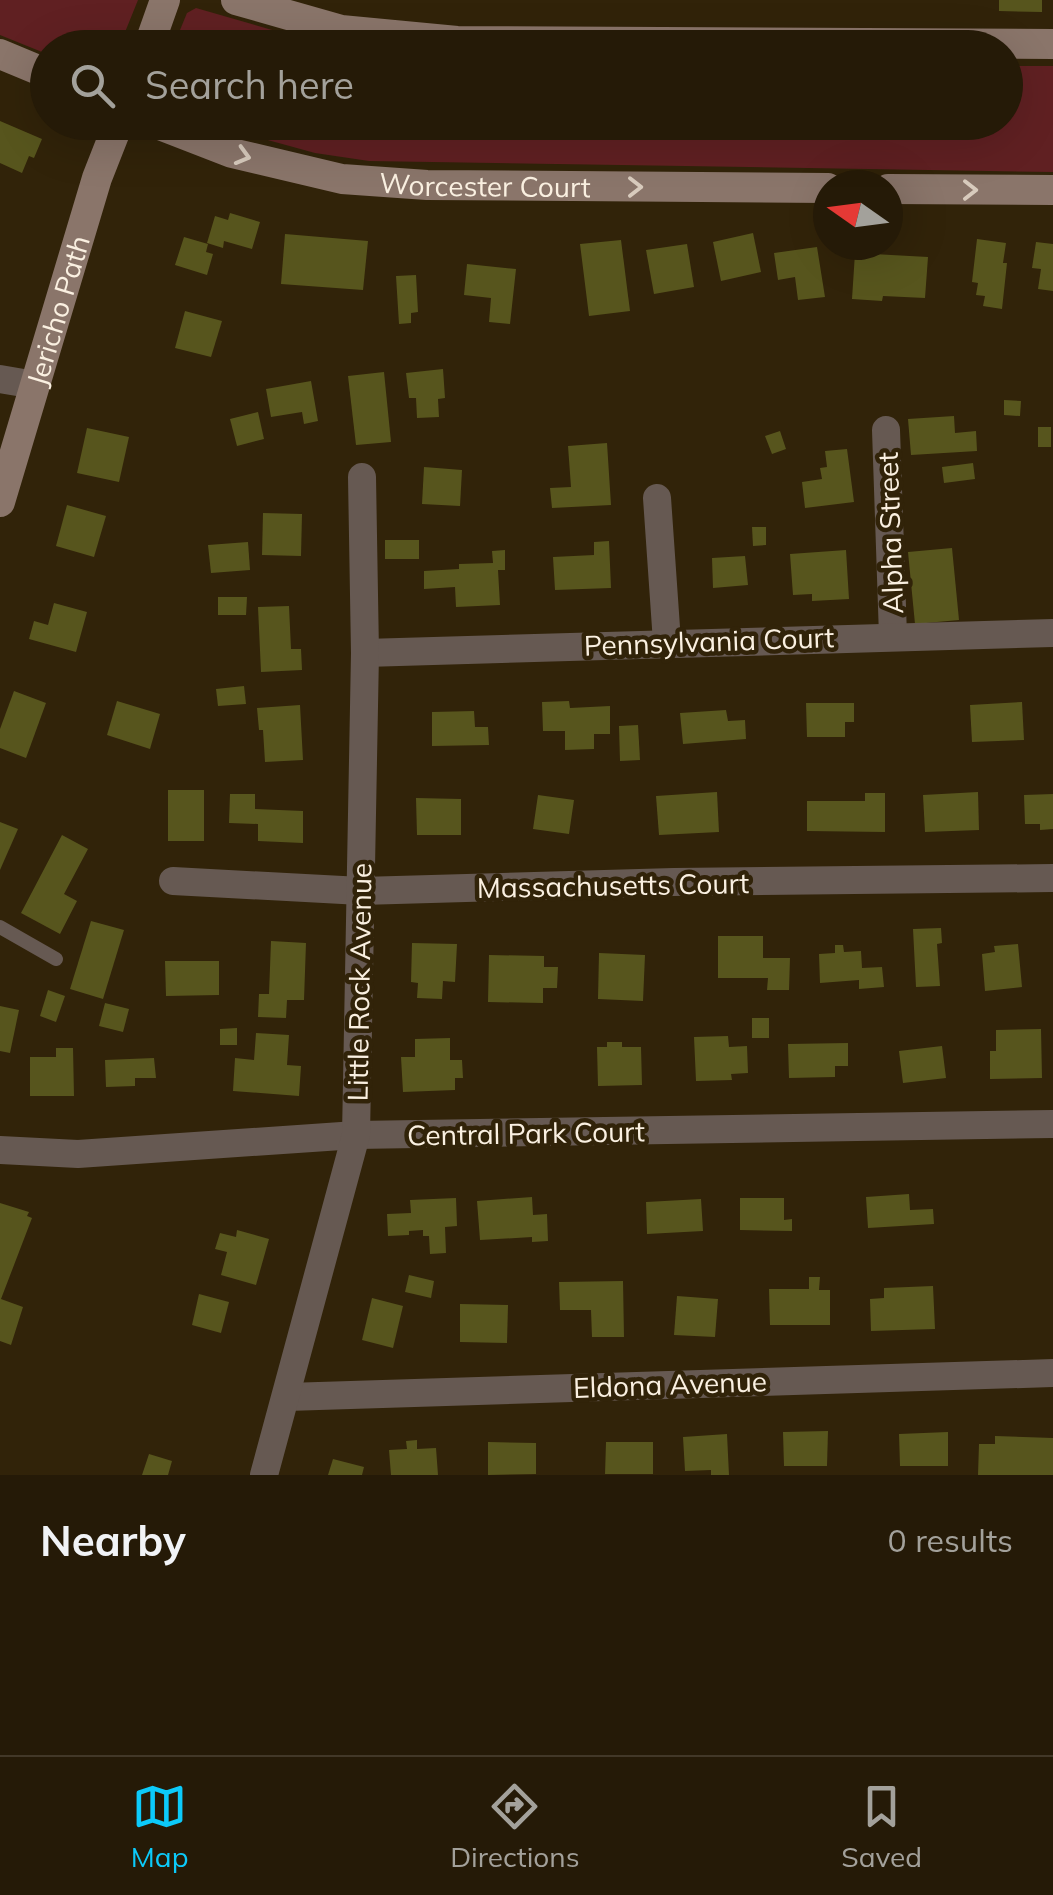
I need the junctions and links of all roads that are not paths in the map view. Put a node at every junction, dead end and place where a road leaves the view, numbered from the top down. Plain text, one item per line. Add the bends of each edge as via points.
1 (165, 0) edge
2 (236, 0) edge
3 (154, 30) edge
4 (341, 30) edge
5 (1023, 44) edge
6 (1053, 44) edge
7 (0, 54) edge
8 (30, 66) edge
9 (112, 140) edge
10 (198, 140) edge
11 (813, 188) edge
12 (903, 189) edge
13 (1053, 190) edge
14 (0, 379) edge
15 (35, 385) junction
16 (886, 430) dead end
17 (362, 477) dead end
18 (657, 498) dead end
19 (0, 502) edge
20 (1053, 633) edge
21 (893, 636) junction
22 (667, 642) junction
23 (365, 653) junction
24 (1053, 878) edge
25 (174, 881) dead end
26 (361, 890) junction
27 (0, 928) edge
28 (56, 959) dead end
29 (1053, 1124) edge
30 (356, 1135) junction
31 (0, 1150) edge
32 (1053, 1372) edge
33 (287, 1397) junction
34 (264, 1475) edge

1 - 3 street
2 - 4 street
5 - 6 street
7 - 8 street
9 - 15 street, Jericho Path
10 -> 11 street, Worcester Court via 342,179
12 -> 13 street
14 - 15 street
15 - 19 street, Jericho Path
16 - 21 street, Alpha Street
17 - 23 street, Little Rock Avenue
18 - 22 street
20 - 21 street, Pennsylvania Court
21 - 22 street, Pennsylvania Court
22 - 23 street, Pennsylvania Court
23 - 26 street, Little Rock Avenue
24 - 26 street, Massachusetts Court
25 - 26 street, Massachusetts Court
26 - 30 street, Little Rock Avenue
27 - 28 lane
29 - 30 street, Central Park Court
30 - 31 street, Central Park Court via 91,1154
30 - 33 street, Little Rock Avenue
32 - 33 street, Eldona Avenue
33 - 34 street, Little Rock Avenue

